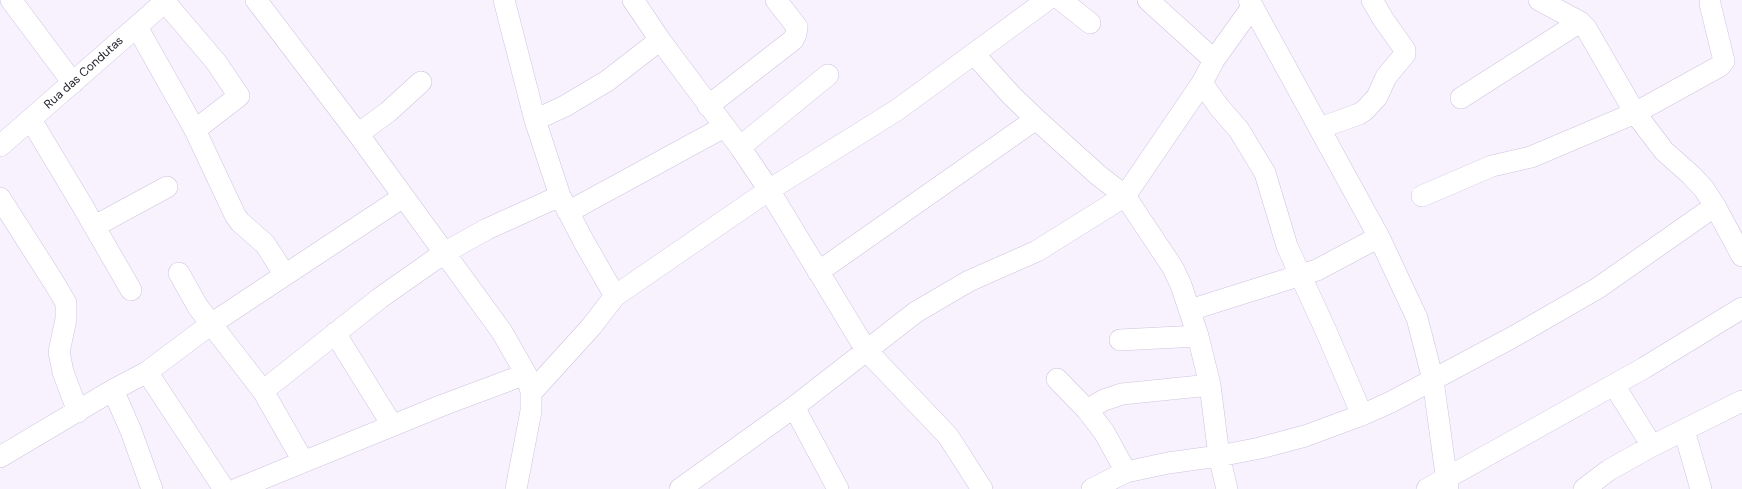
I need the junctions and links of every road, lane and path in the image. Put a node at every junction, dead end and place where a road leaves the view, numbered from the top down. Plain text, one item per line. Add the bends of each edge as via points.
1 (11, 0) edge
2 (256, 0) edge
3 (633, 0) edge
4 (776, 0) edge
5 (1046, 0) edge
6 (1061, 0) edge
7 (1148, 0) edge
8 (1372, 0) edge
9 (1539, 0) edge
10 (166, 1) edge
11 (508, 1) edge
12 (1251, 4) edge
13 (1710, 4) dead end
14 (1580, 22) junction
15 (1090, 23) dead end
16 (137, 27) junction
17 (660, 40) junction
18 (974, 54) junction
19 (1214, 60) junction
20 (828, 75) dead end
21 (421, 82) dead end
22 (73, 83) junction
23 (1202, 83) junction
24 (1461, 98) dead end
25 (708, 106) junction
26 (1635, 113) junction
27 (1036, 119) junction
28 (31, 120) junction
29 (535, 120) junction
30 (724, 127) junction
31 (1320, 128) junction
32 (195, 130) junction
33 (358, 134) junction
34 (0, 146) edge
35 (740, 147) junction
36 (167, 187) dead end
37 (769, 190) junction
38 (1125, 196) junction
39 (1422, 196) dead end
40 (403, 197) junction
41 (0, 198) edge
42 (564, 204) junction
43 (1715, 206) junction
44 (95, 226) junction
45 (1736, 229) edge
46 (1379, 237) junction
47 (444, 253) junction
48 (1742, 256) edge
49 (818, 272) junction
50 (179, 273) dead end
51 (285, 275) junction
52 (1300, 276) junction
53 (131, 290) dead end
54 (615, 296) junction
55 (1742, 308) edge
56 (1190, 310) junction
57 (211, 324) junction
58 (335, 333) junction
59 (1198, 336) junction
60 (1120, 340) dead end
61 (866, 350) junction
62 (147, 372) junction
63 (1057, 379) dead end
64 (1433, 380) junction
65 (528, 384) junction
66 (1614, 384) junction
67 (1210, 385) junction
68 (113, 390) junction
69 (263, 391) junction
70 (1742, 401) edge
71 (794, 407) junction
72 (1087, 410) junction
73 (78, 412) junction
74 (1362, 415) junction
75 (392, 425) junction
76 (1684, 430) junction
77 (1652, 446) junction
78 (1219, 456) junction
79 (0, 457) edge
80 (303, 461) junction
81 (1126, 472) junction
82 (1447, 484) edge
83 (152, 489) edge
84 (224, 489) edge
85 (237, 489) edge
86 (516, 489) edge
87 (680, 489) edge
88 (838, 489) edge
89 (982, 489) edge
90 (1092, 489) edge
91 (1227, 489) edge
92 (1427, 489) edge
93 (1584, 489) edge
94 (1701, 489) edge

1 - 22 street
2 - 33 street
3 - 17 street
4 - 25 street via 797,27 793,40
5 - 18 street
6 - 15 street
7 - 19 street
8 - 31 street via 1405,50 1404,58 1386,77 1377,97 1365,110
9 - 14 street
10 - 16 street, Rua das Condutas
10 - 32 street via 216,62 239,96
11 - 29 street
12 - 19 street
12 - 31 street
13 - 26 street via 1724,61 1720,66
14 - 24 street
14 - 26 street via 1586,28
16 - 22 street, Rua das Condutas
16 - 32 street
17 - 25 street
17 - 29 street via 607,81
18 - 27 street
18 - 37 street via 897,110
19 - 23 street
20 - 35 street
21 - 33 street via 388,112
22 - 28 street, Rua das Condutas
23 - 38 street
23 - 52 street via 1218,107 1239,130 1265,173 1283,236
25 - 30 street
26 - 39 street via 1531,157 1492,166
26 - 43 street via 1664,151 1704,189
27 - 38 street
27 - 49 street
28 - 34 street, Rua das Condutas
28 - 44 street
29 - 42 street
30 - 35 street
30 - 42 street
31 - 46 street
32 - 51 street via 235,215 264,244
33 - 40 street
35 - 37 street
36 - 44 street
37 - 49 street
37 - 54 street
38 - 56 street via 1173,268
38 - 61 street via 1037,251 969,281 916,312
40 - 47 street
40 - 51 street
41 - 73 street via 66,303 66,319 59,352 63,372
42 - 47 street via 487,229
42 - 54 street
43 - 45 street
43 - 64 street via 1598,288
44 - 53 street
45 - 48 street
46 - 52 street via 1325,266
46 - 64 street via 1417,318
47 - 58 street
47 - 65 street via 502,332
49 - 61 street
50 - 57 street
51 - 57 street
52 - 56 street
52 - 74 street
54 - 65 street via 591,327
55 - 66 street
56 - 59 street
57 - 62 street
57 - 69 street
58 - 69 street
58 - 75 street
59 - 60 street
59 - 67 street
61 - 71 street
61 - 89 street via 948,436
62 - 68 street
62 - 84 street
63 - 72 street
64 - 74 street
64 - 82 street
65 - 75 street
65 - 86 street via 531,411
66 - 77 street
66 - 82 street
67 - 72 street via 1122,394 1104,400
67 - 78 street
68 - 73 street
68 - 83 street
69 - 80 street
70 - 76 street
71 - 87 street
71 - 88 street
72 - 81 street via 1104,432
73 - 79 street
74 - 78 street via 1305,436
75 - 80 street
76 - 77 street
76 - 94 street
77 - 93 street via 1609,470
78 - 81 street
78 - 91 street
80 - 85 street
81 - 90 street
82 - 92 street

